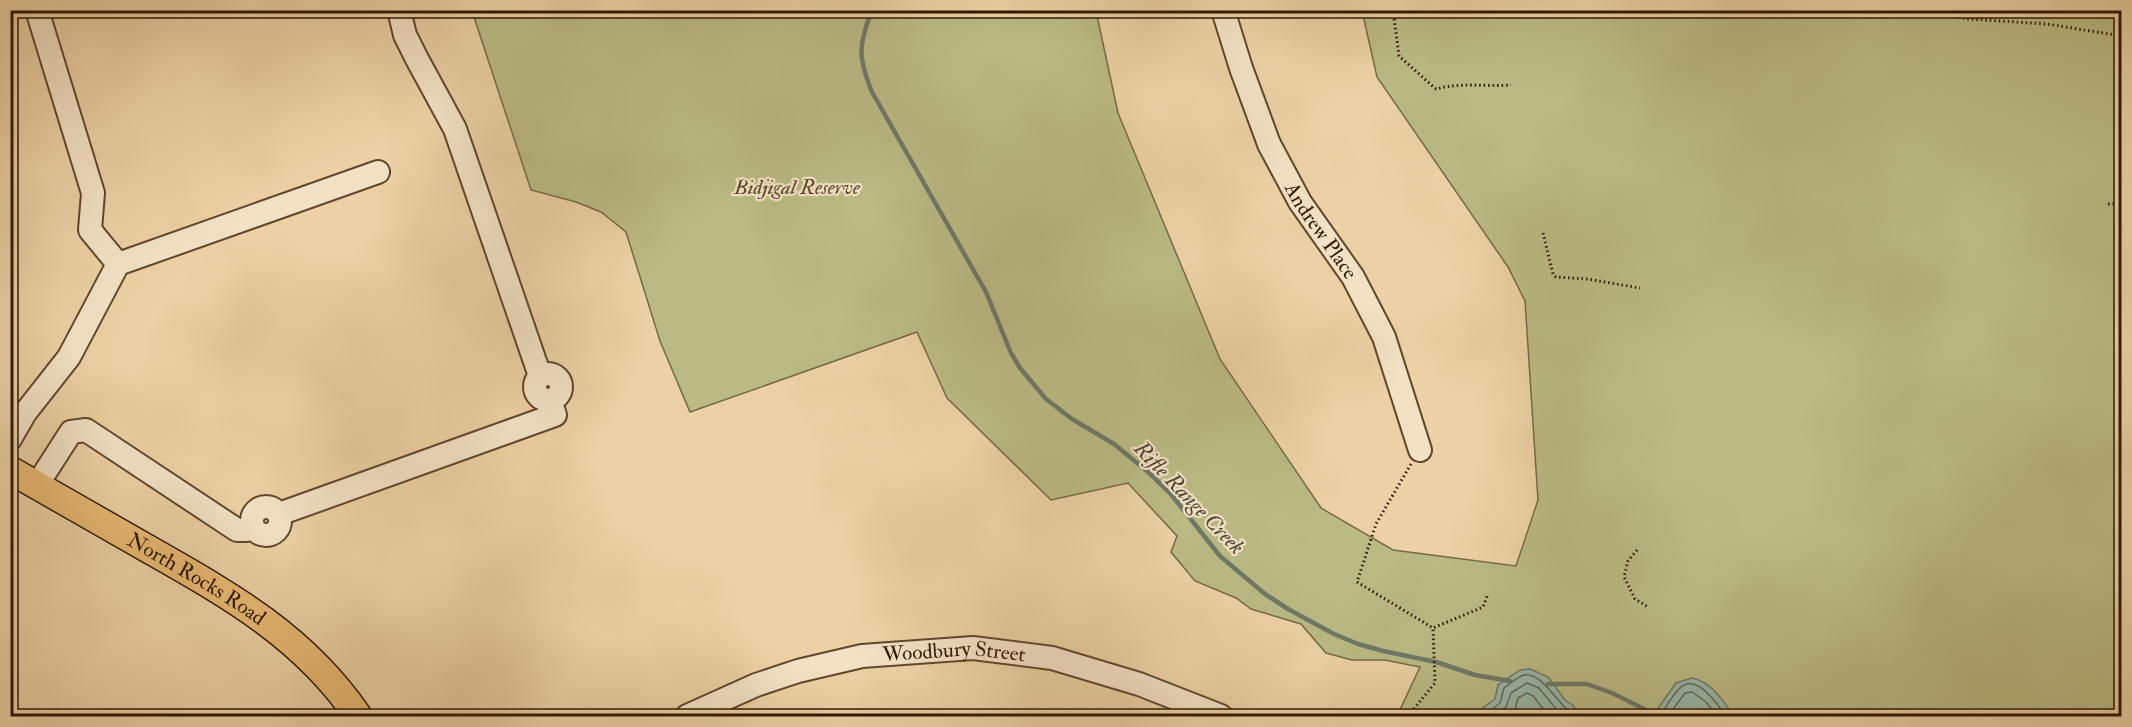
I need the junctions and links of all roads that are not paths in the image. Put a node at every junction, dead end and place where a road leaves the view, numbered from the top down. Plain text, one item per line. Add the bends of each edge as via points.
1 (37, 10) edge
2 (399, 10) edge
3 (1223, 10) edge
4 (378, 172) dead end
5 (118, 264) junction
6 (10, 440) edge
7 (1420, 450) road end
8 (10, 470) edge
9 (37, 485) junction
10 (358, 717) edge
11 (687, 717) edge
12 (1221, 717) edge

1 - 5 street via 93,193 90,230
2 - 9 street via 405,34 455,129 540,376 534,390 538,397 550,400 555,415 279,514 281,524 272,534 262,535 253,527 237,530 86,430 71,432
3 - 7 street, Andrew Place via 1269,144 1300,202 1353,277 1384,337
4 - 5 street
5 - 6 street via 69,357 25,413
8 - 9 main road, North Rocks Road
9 - 10 main road, North Rocks Road via 268,621 328,677
11 - 12 street, Woodbury Street via 756,685 798,671 862,657 973,648 1052,658 1139,684

